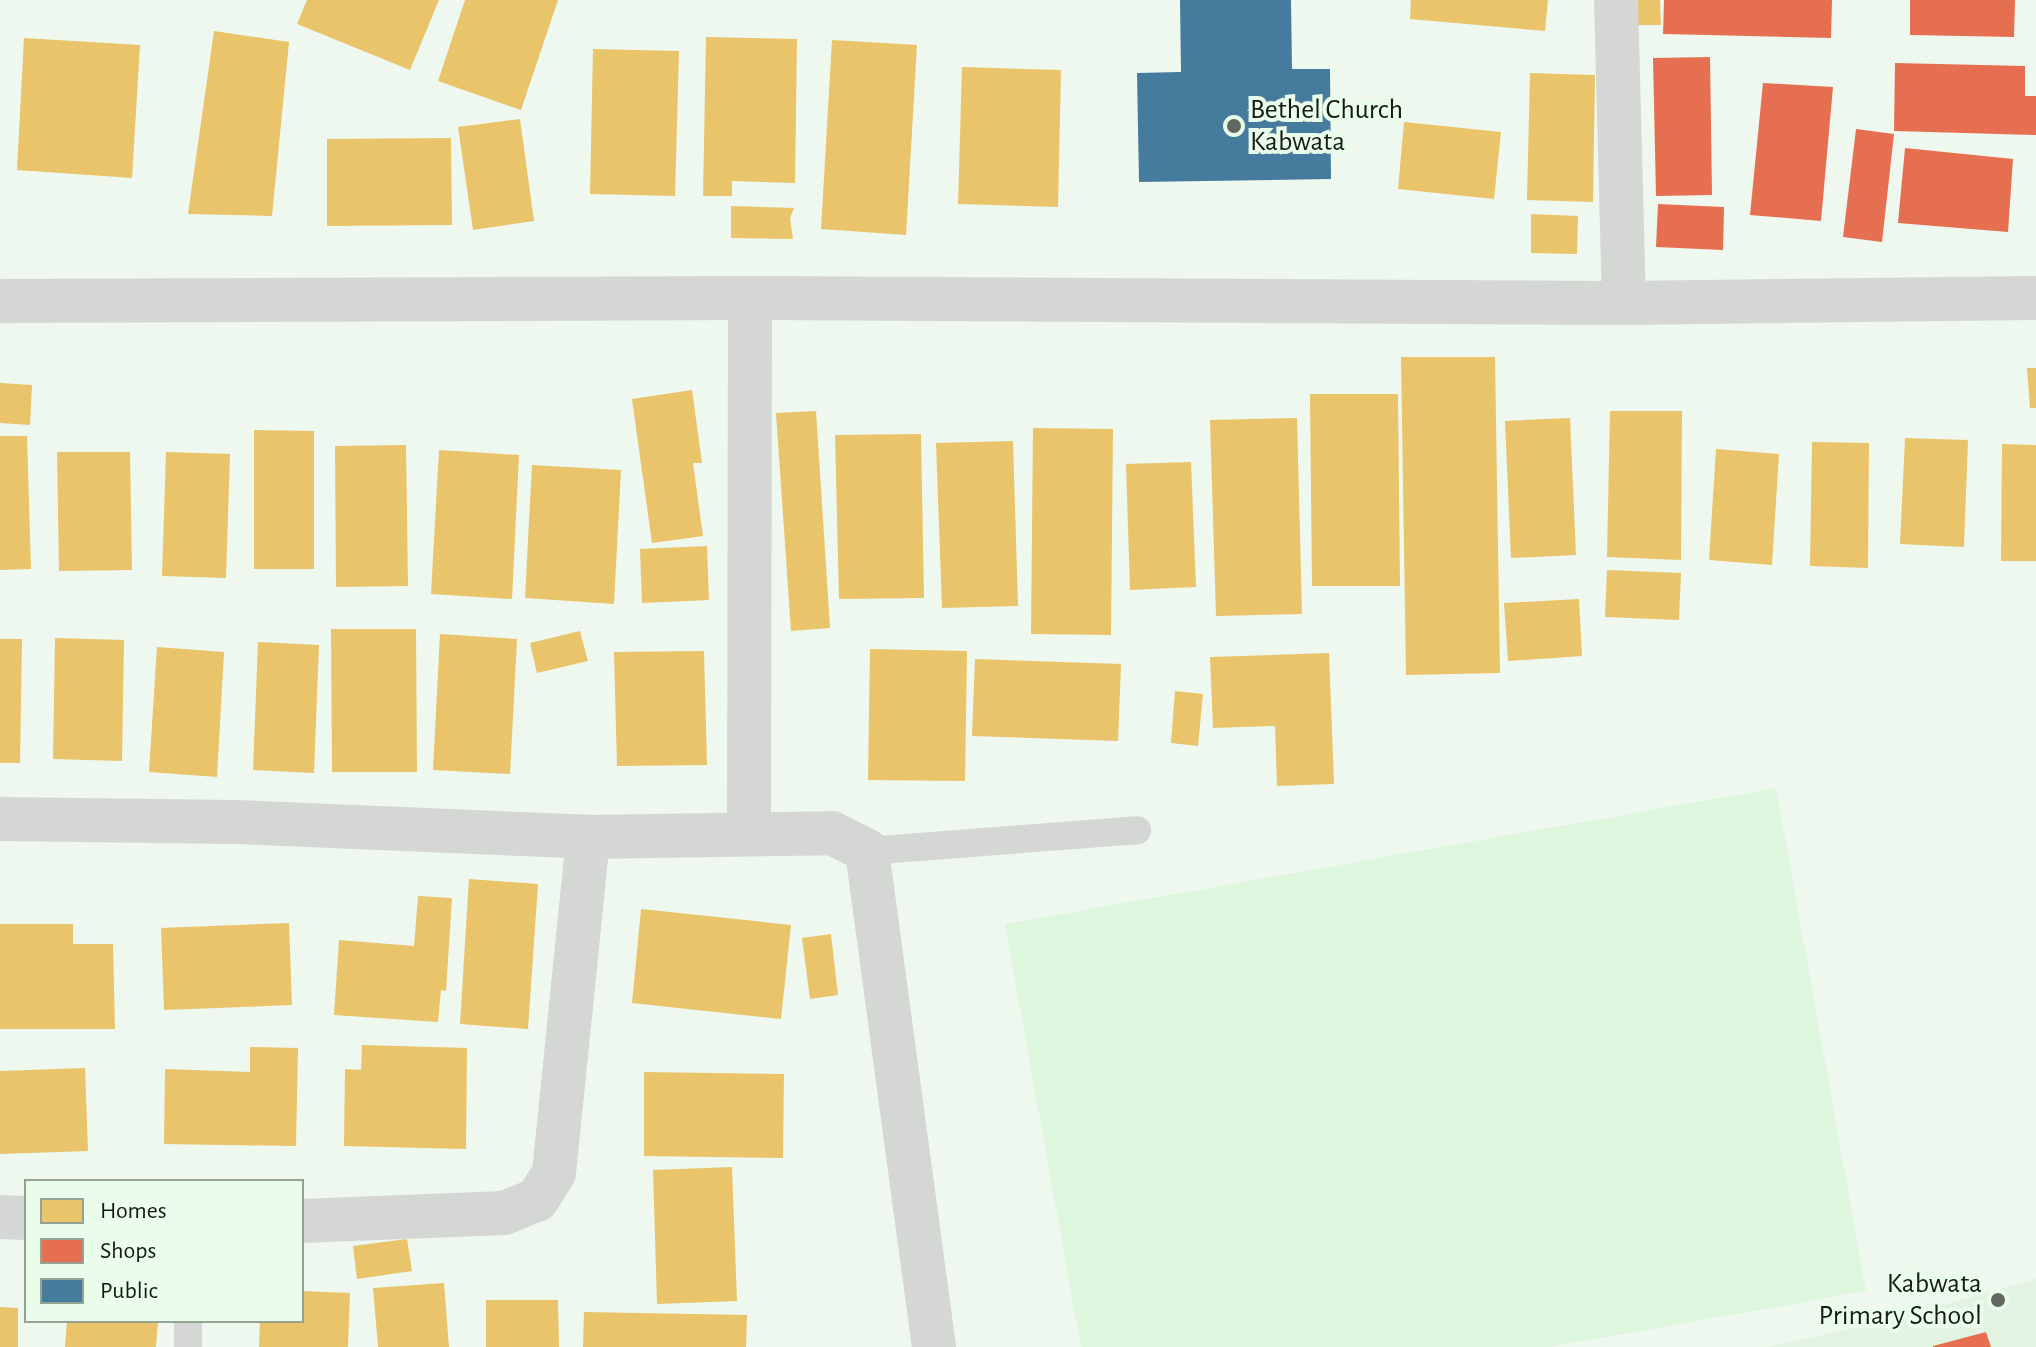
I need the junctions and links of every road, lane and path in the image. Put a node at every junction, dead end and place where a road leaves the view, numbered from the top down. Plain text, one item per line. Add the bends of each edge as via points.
1 (1616, 0) edge
2 (750, 298) junction
3 (2036, 298) edge
4 (0, 301) edge
5 (1624, 303) junction
6 (0, 819) edge
7 (1137, 830) dead end
8 (749, 832) junction
9 (588, 837) junction
10 (867, 851) junction
11 (0, 1217) edge
12 (24, 1218) edge
13 (304, 1221) edge
14 (188, 1323) edge
15 (188, 1347) edge
16 (934, 1347) edge

1 - 5 street
2 - 4 street
2 - 5 street
2 - 8 street
3 - 5 street
6 - 9 street via 236,822
7 - 10 lane
8 - 9 street
8 - 10 street via 832,833
9 - 13 street via 554,1173 537,1200 504,1213
10 - 16 street
11 - 12 street
14 - 15 lane

